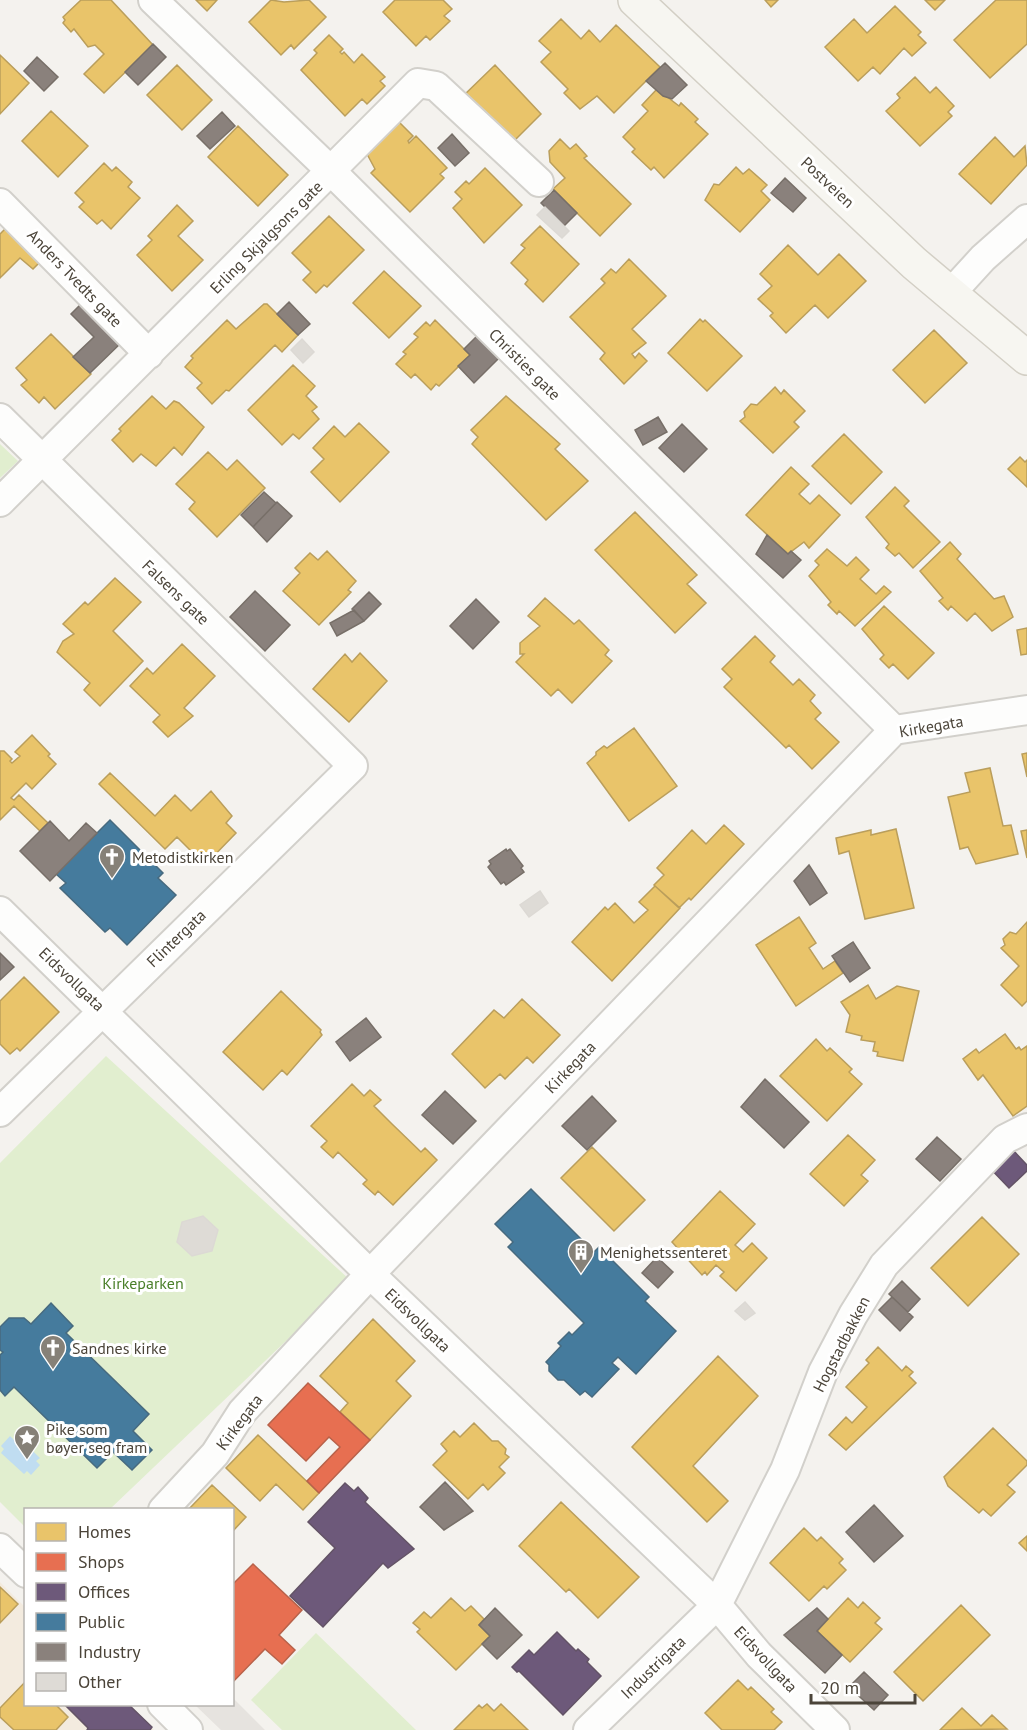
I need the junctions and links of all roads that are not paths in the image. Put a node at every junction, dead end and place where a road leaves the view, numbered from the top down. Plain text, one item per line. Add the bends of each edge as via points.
1 (153, 0) edge
2 (635, 0) edge
3 (331, 171) junction
4 (539, 182) dead end
5 (0, 202) edge
6 (1027, 219) edge
7 (951, 293) junction
8 (149, 354) junction
9 (1027, 358) edge
10 (0, 418) edge
11 (41, 459) junction
12 (0, 502) edge
13 (1027, 710) edge
14 (894, 730) junction
15 (353, 766) joint
16 (0, 911) edge
17 (104, 1009) junction
18 (0, 1112) edge
19 (1027, 1128) edge
20 (370, 1274) junction
21 (164, 1508) edge
22 (0, 1548) edge
23 (24, 1571) edge
24 (717, 1605) junction
25 (164, 1706) edge
26 (188, 1730) edge
27 (588, 1730) edge
28 (835, 1730) edge

1 - 3 street, Christies gate
2 - 7 street, Postveien
3 - 4 street, Erling Skjalgsons gate via 418,83 436,86
3 - 8 street, Erling Skjalgsons gate
3 - 14 street, Christies gate
5 - 8 street, Anders Tvedts gate
6 - 7 street
7 - 9 street, Postveien
8 - 11 street, Erling Skjalgsons gate
10 - 11 street, Falsens gate
11 - 12 street, Erling Skjalgsons gate
11 - 15 street, Falsens gate
13 - 14 street, Kirkegata
14 - 20 street, Kirkegata
15 - 17 street, Flintergata
16 - 17 street, Eidsvollgata
17 - 18 street, Flintergata
17 - 20 street, Eidsvollgata
19 - 24 street, Hogstadbakken via 1005,1139 884,1265 823,1372 785,1470
20 - 21 street, Kirkegata via 242,1412 215,1454
20 - 24 street, Eidsvollgata
22 - 23 street
24 - 27 street, Industrigata
24 - 28 street, Eidsvollgata via 759,1655
25 - 26 street

